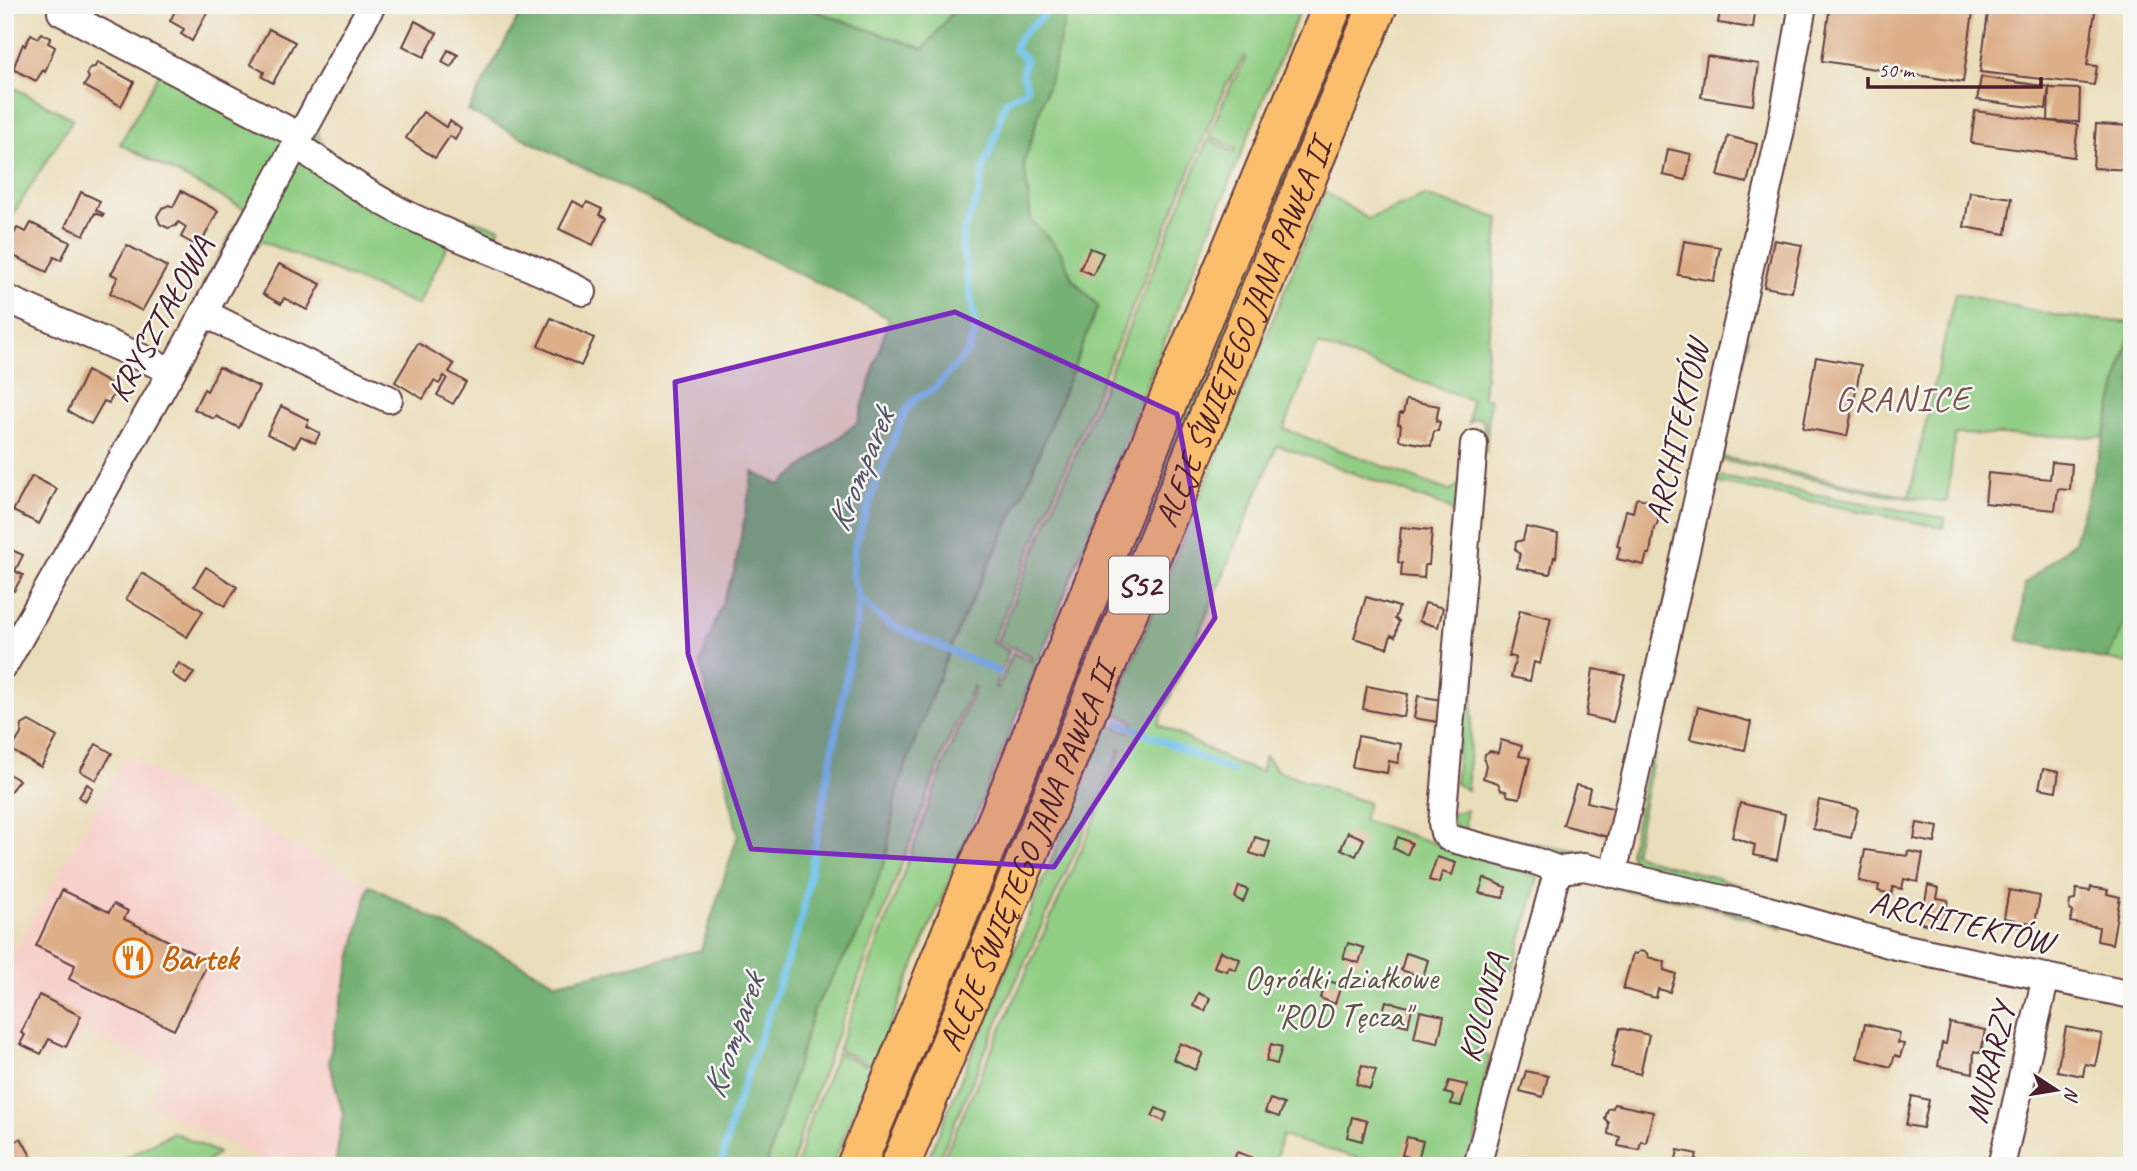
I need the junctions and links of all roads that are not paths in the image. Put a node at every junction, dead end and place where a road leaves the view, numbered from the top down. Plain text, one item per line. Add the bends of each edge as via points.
1 (372, 5) edge
2 (1333, 5) edge
3 (1378, 5) edge
4 (1803, 5) edge
5 (61, 12) dead end
6 (297, 140) junction
7 (583, 292) dead end
8 (5, 298) edge
9 (204, 313) junction
10 (172, 371) junction
11 (389, 399) dead end
12 (1474, 444) dead end
13 (5, 664) edge
14 (1560, 870) junction
15 (1613, 874) junction
16 (2046, 978) junction
17 (2132, 995) edge
18 (856, 1166) edge
19 (900, 1166) edge
20 (1477, 1166) edge
21 (2001, 1166) edge

1 - 6 street, KRYSZTAŁOWA
2 - 18 highway, ALEJE ŚWIĘTEGO JANA PAWŁA II / S52
3 - 19 highway, ALEJE ŚWIĘTEGO JANA PAWŁA II / S52
4 - 15 street, ARCHITEKTÓW via 1780,134
5 - 6 street
6 - 7 street via 383,202
6 - 9 street, KRYSZTAŁOWA
8 - 10 street
9 - 10 street, KRYSZTAŁOWA
9 - 11 street
10 - 13 street, KRYSZTAŁOWA
12 - 14 street, ARCHITEKTÓW via 1444,834
14 - 15 street, ARCHITEKTÓW via 1584,867
14 - 20 street, KOLONIA
15 - 16 street, ARCHITEKTÓW via 1758,907 1896,946
16 - 17 street, ARCHITEKTÓW
16 - 21 street, MURARZY

